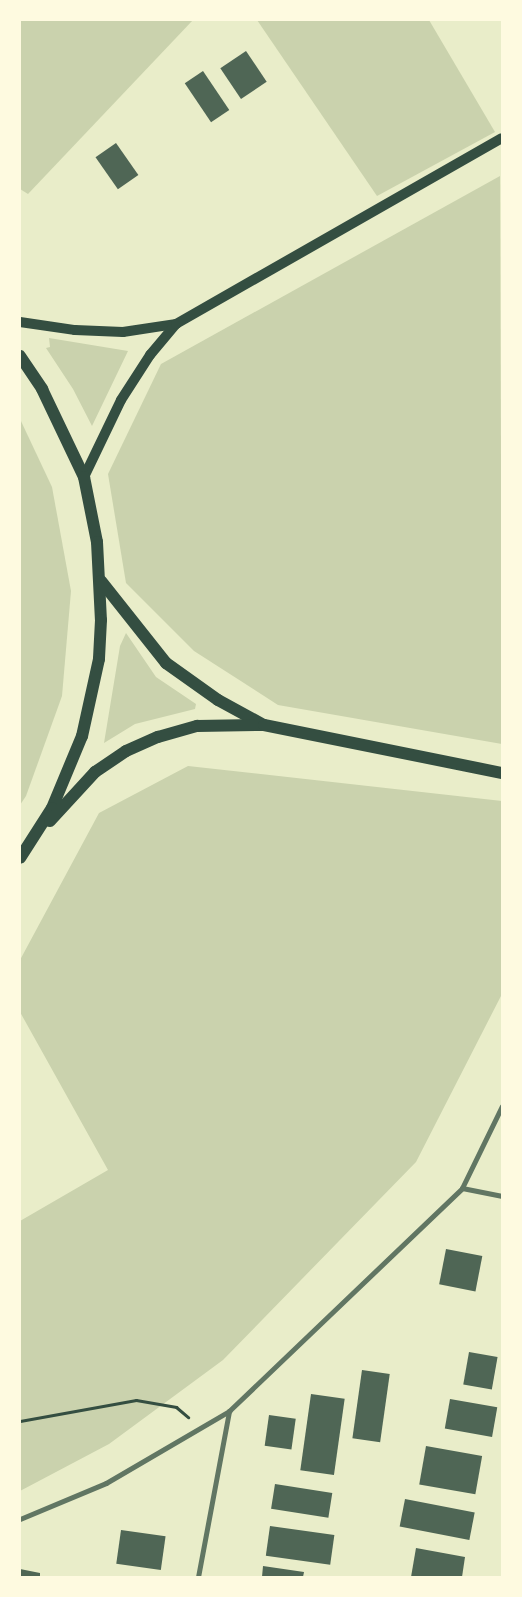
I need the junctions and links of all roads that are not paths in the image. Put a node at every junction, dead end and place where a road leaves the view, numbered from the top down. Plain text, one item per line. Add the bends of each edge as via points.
1 (502, 138) edge
2 (20, 322) edge
3 (176, 324) junction
4 (20, 356) edge
5 (84, 478) junction
6 (101, 581) junction
7 (264, 725) junction
8 (502, 773) edge
9 (32, 842) junction
10 (20, 858) edge
11 (502, 1106) edge
12 (462, 1188) junction
13 (502, 1196) edge
14 (229, 1411) junction
15 (20, 1520) edge
16 (198, 1577) edge

1 - 3 main road
2 - 3 main road via 75,330 123,332
3 - 5 main road via 150,355 121,400
4 - 5 main road via 54,412
5 - 6 main road
6 - 7 main road via 166,663 218,700
6 - 9 main road via 99,649 92,698 69,773
7 - 8 main road
7 - 9 main road via 197,726 158,736 126,751 95,772
9 - 10 main road
11 - 12 street
12 - 13 street
12 - 14 street
14 - 15 street via 106,1483
14 - 16 street

